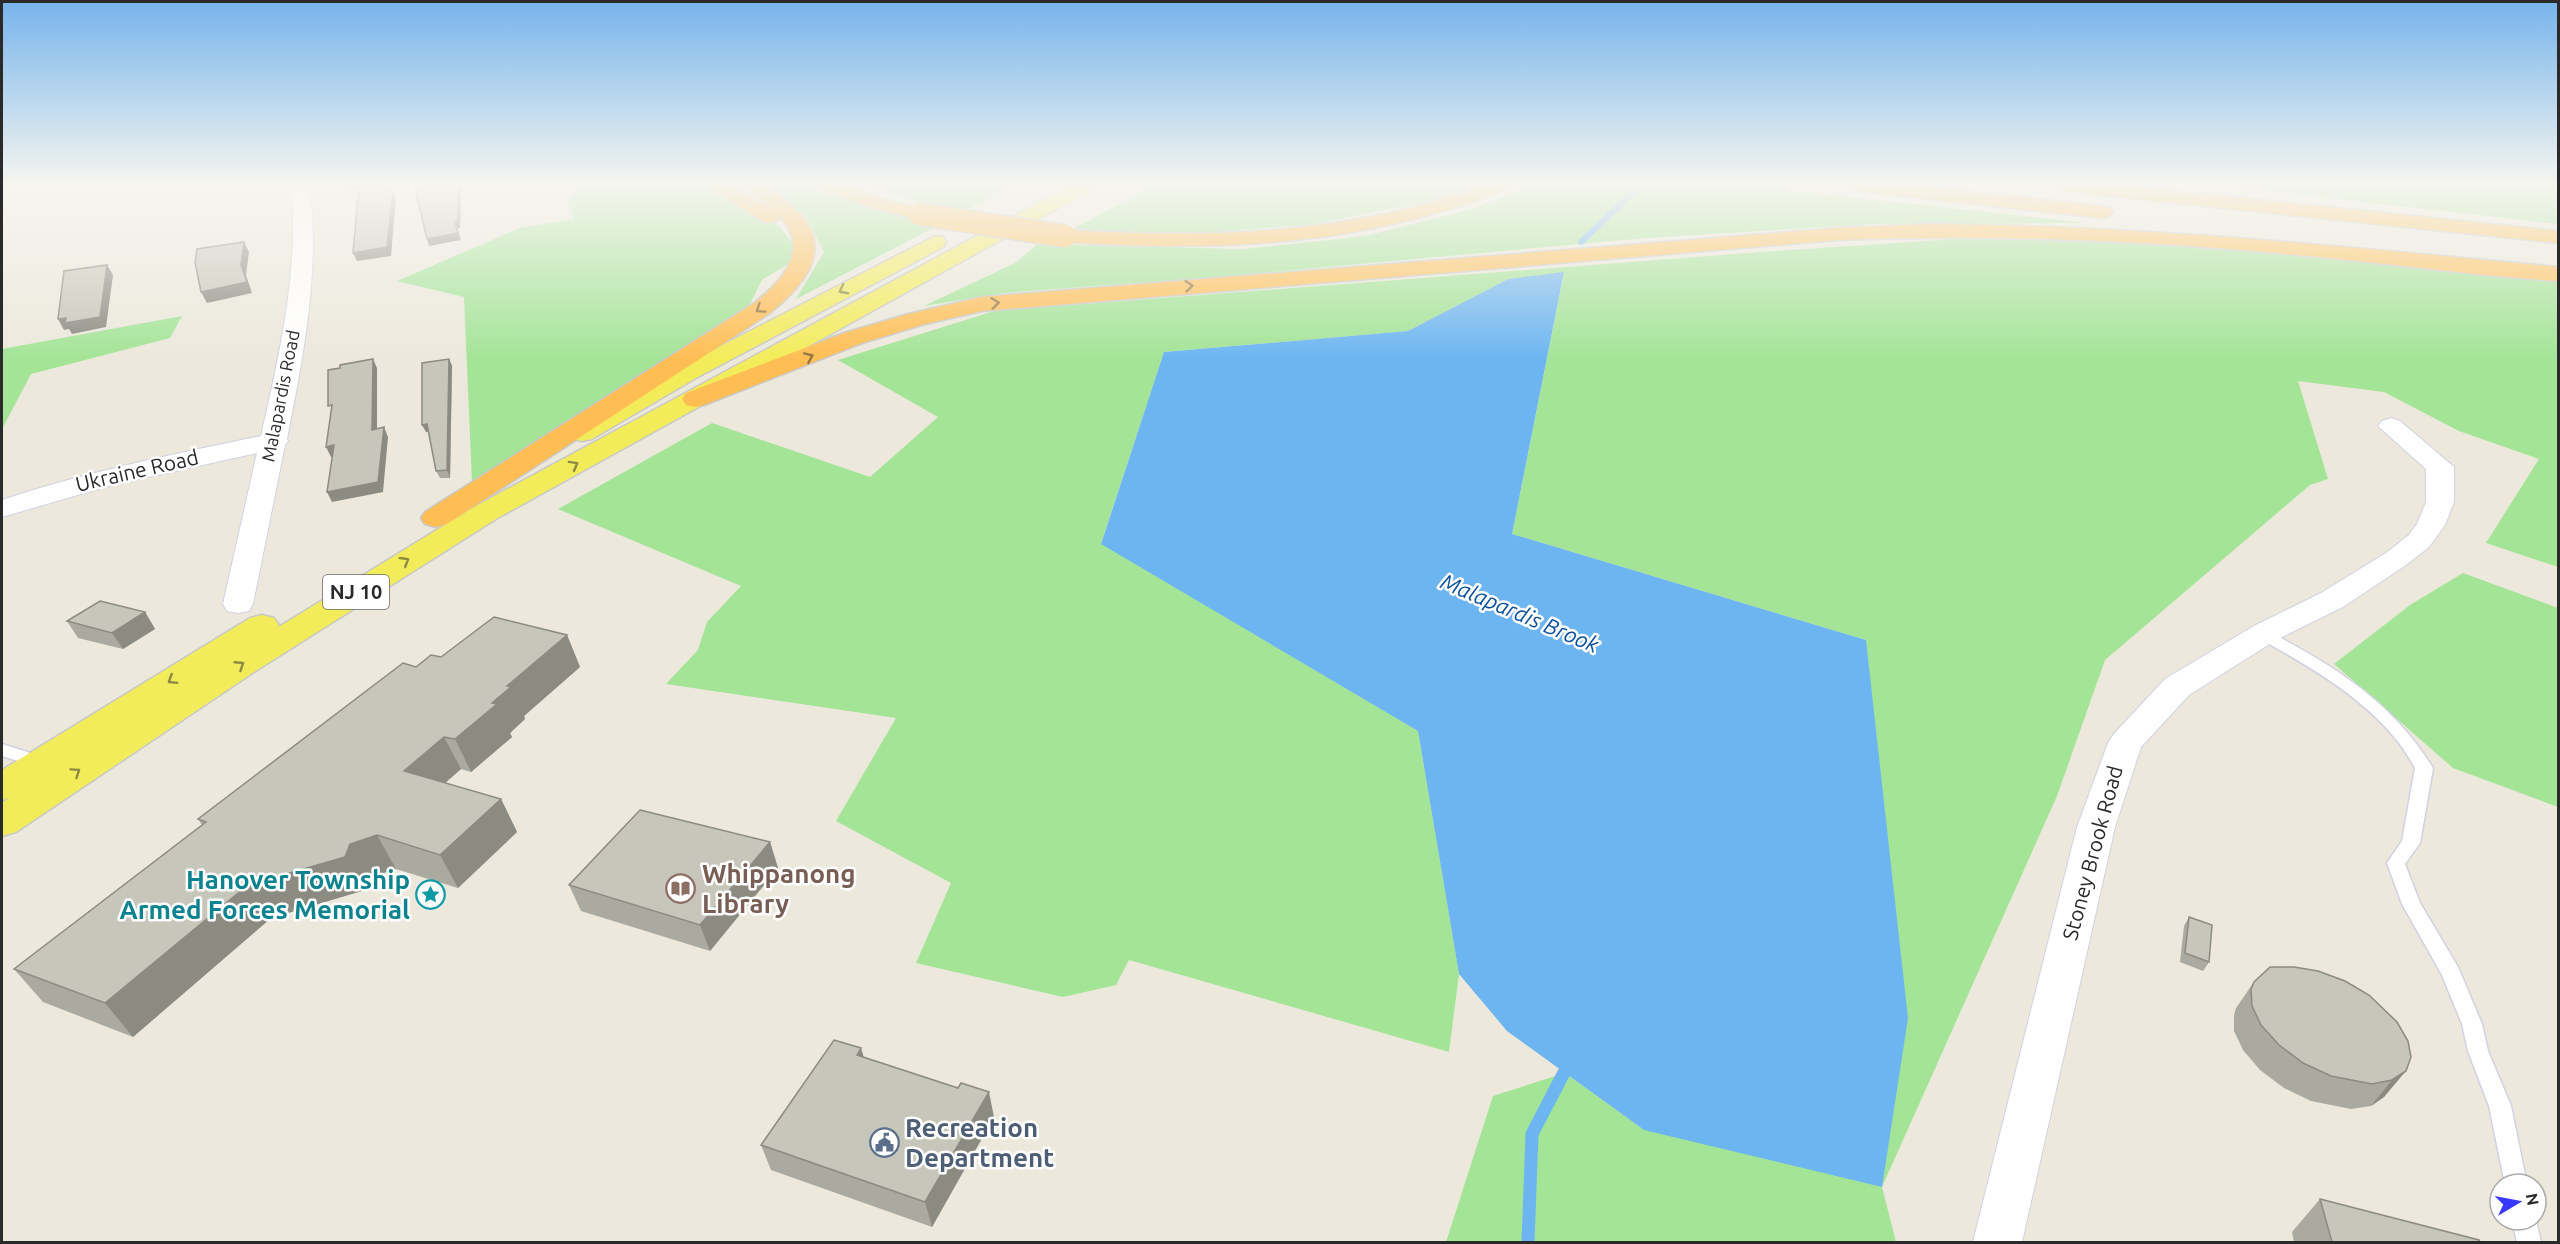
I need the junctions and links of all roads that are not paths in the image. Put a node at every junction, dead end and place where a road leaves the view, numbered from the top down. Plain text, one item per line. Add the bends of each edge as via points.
1 (302, 243) edge
2 (794, 243) edge
3 (804, 243) edge
4 (933, 243) edge
5 (980, 243) edge
6 (1727, 243) edge
7 (2226, 243) edge
8 (2392, 243) edge
9 (2559, 261) edge
10 (799, 264) junction
11 (2559, 274) edge
12 (695, 399) junction
13 (2391, 426) dead end
14 (274, 441) junction
15 (2, 509) edge
16 (436, 518) junction
17 (238, 604) dead end
18 (2262, 634) junction
19 (2, 750) edge
20 (40, 762) junction
21 (2, 787) edge
22 (2, 822) edge
23 (2514, 1172) edge
24 (1996, 1242) edge

1 - 14 street, Malapardis Road via 295,339
2 - 10 highway
3 - 10 highway
4 -> 16 main road, NJ 10 via 687,373
5 - 12 main road, NJ 10
12 -> 6 highway via 738,386 852,339 982,304
7 -> 11 highway
8 - 9 highway
10 -> 16 highway via 788,284 762,308
22 -> 12 main road, NJ 10 via 390,570 485,513
13 - 18 street, Stoney Brook Road via 2440,467 2440,502 2431,525 2419,541 2396,559 2332,600
14 - 15 street, Ukraine Road via 134,470
14 - 17 street, Malapardis Road
16 -> 20 main road, NJ 10
18 - 23 lane via 2365,698 2401,734 2424,768 2411,843 2396,863 2411,904 2451,973 2472,1024 2478,1051 2500,1106
18 - 24 street, Stoney Brook Road via 2177,687 2125,743 2096,827
19 - 20 lane
20 - 21 main road, NJ 10

